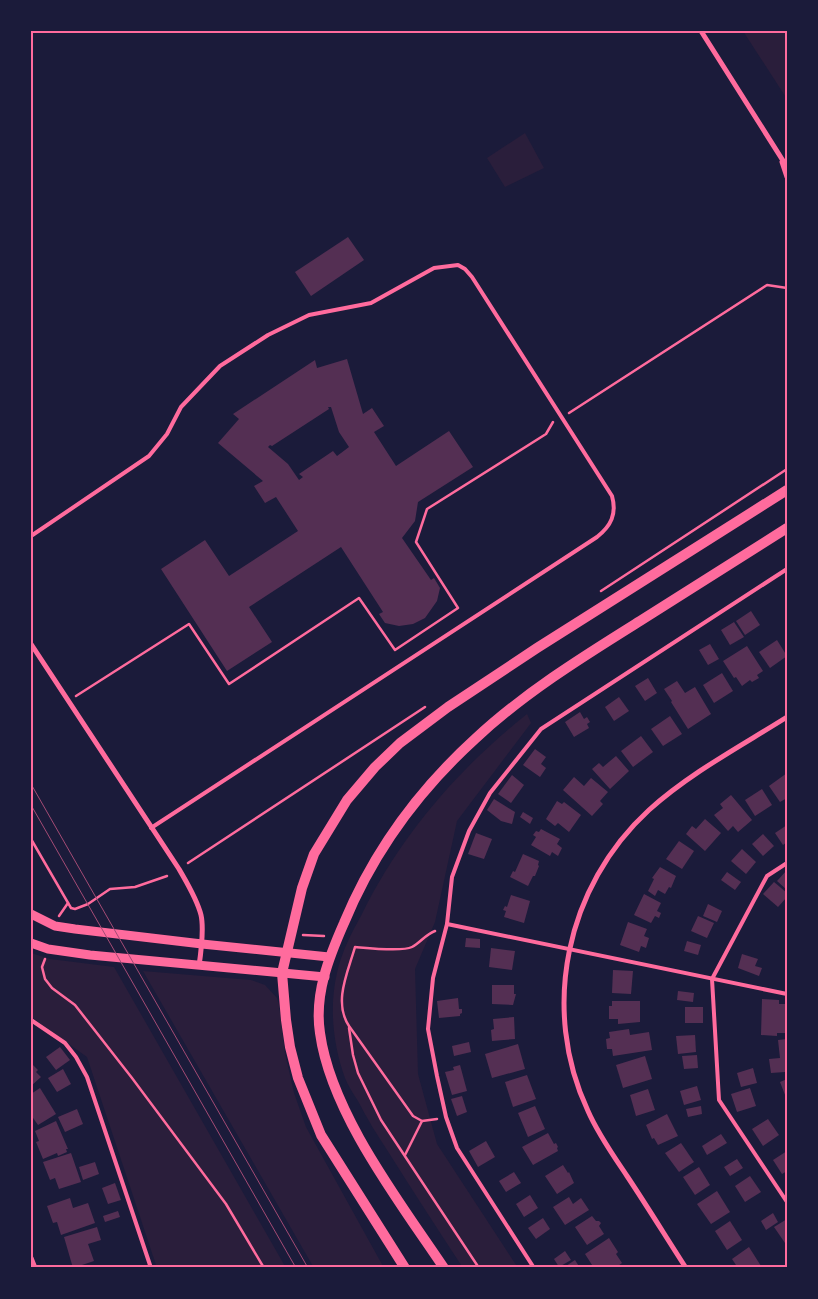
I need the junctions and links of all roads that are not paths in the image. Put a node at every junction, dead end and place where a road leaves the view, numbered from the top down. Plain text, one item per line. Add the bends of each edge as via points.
1 (701, 31) edge
2 (780, 157) junction
3 (787, 167) edge
4 (787, 177) edge
5 (787, 490) edge
6 (787, 528) edge
7 (31, 536) edge
8 (787, 569) edge
9 (31, 644) edge
10 (787, 717) edge
11 (151, 828) junction
12 (787, 863) edge
13 (31, 914) edge
14 (447, 924) junction
15 (31, 944) edge
16 (202, 944) junction
17 (569, 948) junction
18 (287, 953) junction
19 (329, 957) junction
20 (199, 966) junction
21 (282, 973) junction
22 (325, 977) junction
23 (712, 978) junction
24 (787, 994) edge
25 (31, 1020) edge
26 (787, 1202) edge
27 (31, 1258) edge
28 (34, 1268) edge
29 (151, 1268) edge
30 (405, 1268) edge
31 (444, 1268) edge
32 (534, 1268) edge
33 (686, 1268) edge

1 - 2 street
2 - 3 street
2 - 4 street
5 - 18 main road via 537,648 400,743 347,800 314,854 302,888
6 - 19 main road via 578,660 476,737 438,775 401,821 356,892
7 - 11 lane via 149,456 167,434 181,407 220,366 268,335 309,316 371,302 434,268 458,265 472,277 612,496 614,512 604,532
8 - 14 lane via 542,729 490,793 469,831 452,877
9 - 11 street
10 - 17 street via 681,784 633,826 598,872 581,909
11 - 16 street via 196,901 201,916
12 - 23 lane via 767,876
13 - 16 street via 56,926
14 - 17 lane
14 - 32 lane via 433,978 428,1029 446,1117 457,1148
15 - 20 street via 90,955
16 - 18 street
16 - 20 street
17 - 23 lane
17 - 33 street via 564,1019 578,1089 598,1132
18 - 19 street
18 - 21 main road
19 - 22 main road
20 - 21 street
21 - 22 street
21 - 30 main road via 290,1047 311,1110 326,1143
22 - 31 main road via 319,1000 320,1032 338,1095 382,1175
23 - 24 lane
23 - 26 lane via 719,1100
25 - 29 lane via 65,1044 87,1077
27 - 28 street

